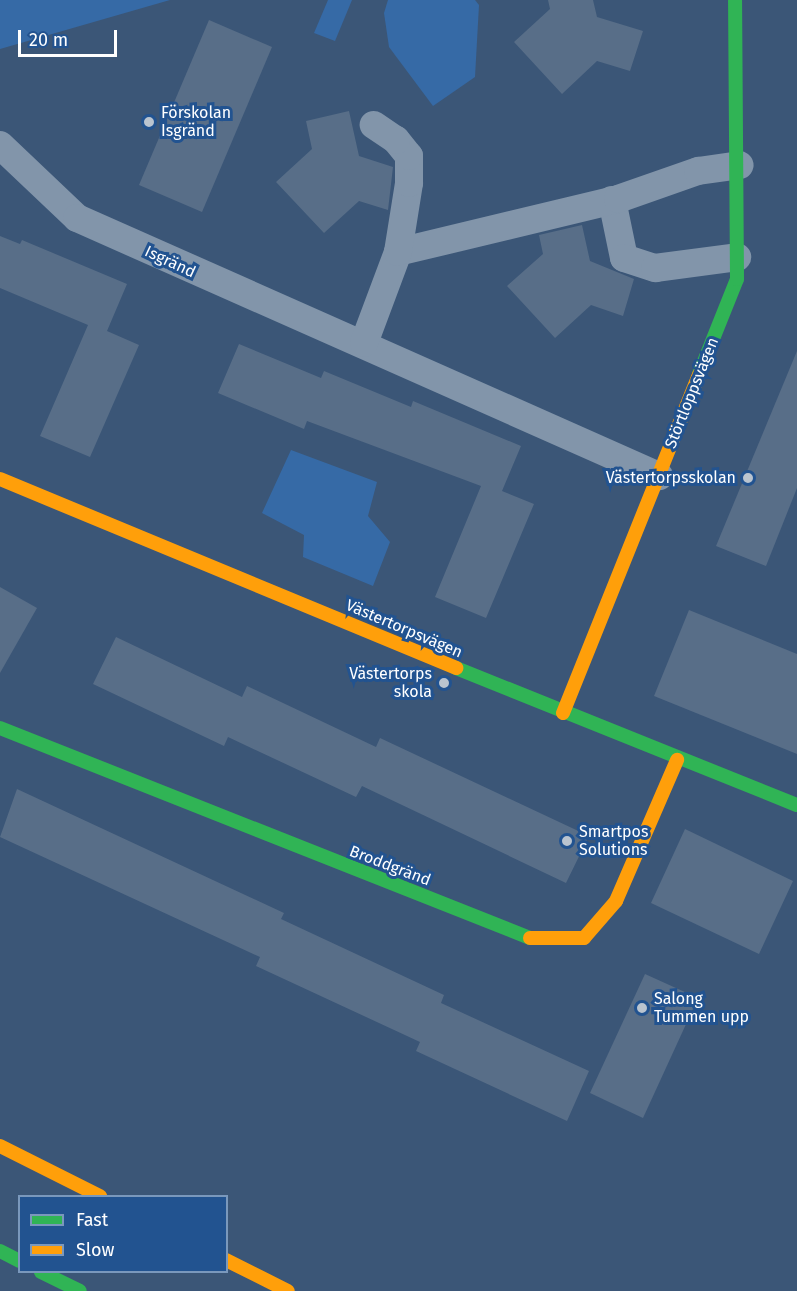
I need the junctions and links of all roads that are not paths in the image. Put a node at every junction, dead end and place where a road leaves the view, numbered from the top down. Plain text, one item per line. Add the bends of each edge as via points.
1 (735, 0) edge
2 (374, 125) dead end
3 (0, 145) edge
4 (740, 165) junction
5 (612, 200) junction
6 (398, 252) junction
7 (737, 257) junction
8 (364, 343) junction
9 (659, 476) junction
10 (0, 479) edge
11 (563, 713) junction
12 (0, 728) edge
13 (677, 760) junction
14 (797, 805) edge
15 (0, 1146) edge
16 (96, 1195) edge
17 (0, 1251) edge
18 (18, 1260) edge
19 (228, 1261) edge
20 (43, 1273) edge
21 (80, 1291) edge
22 (288, 1291) edge

1 - 4 main road, Störtloppsvägen
2 - 6 street via 396,140 409,156
3 - 8 street, Isgränd via 77,218 188,271
4 - 5 street via 698,171
4 - 7 main road, Störtloppsvägen
5 - 6 street
5 - 7 street via 624,258 654,268
6 - 8 street
7 - 9 main road, Störtloppsvägen via 738,279
8 - 9 street, Isgränd
9 - 11 main road, Störtloppsvägen
10 - 11 main road, Västertorpsvägen
11 - 13 main road, Västertorpsvägen
12 - 13 main road, Broddgränd via 531,939 584,938 616,902
13 - 14 main road, Västertorpsvägen
15 - 16 main road
17 - 18 main road
19 - 22 main road
20 - 21 main road

